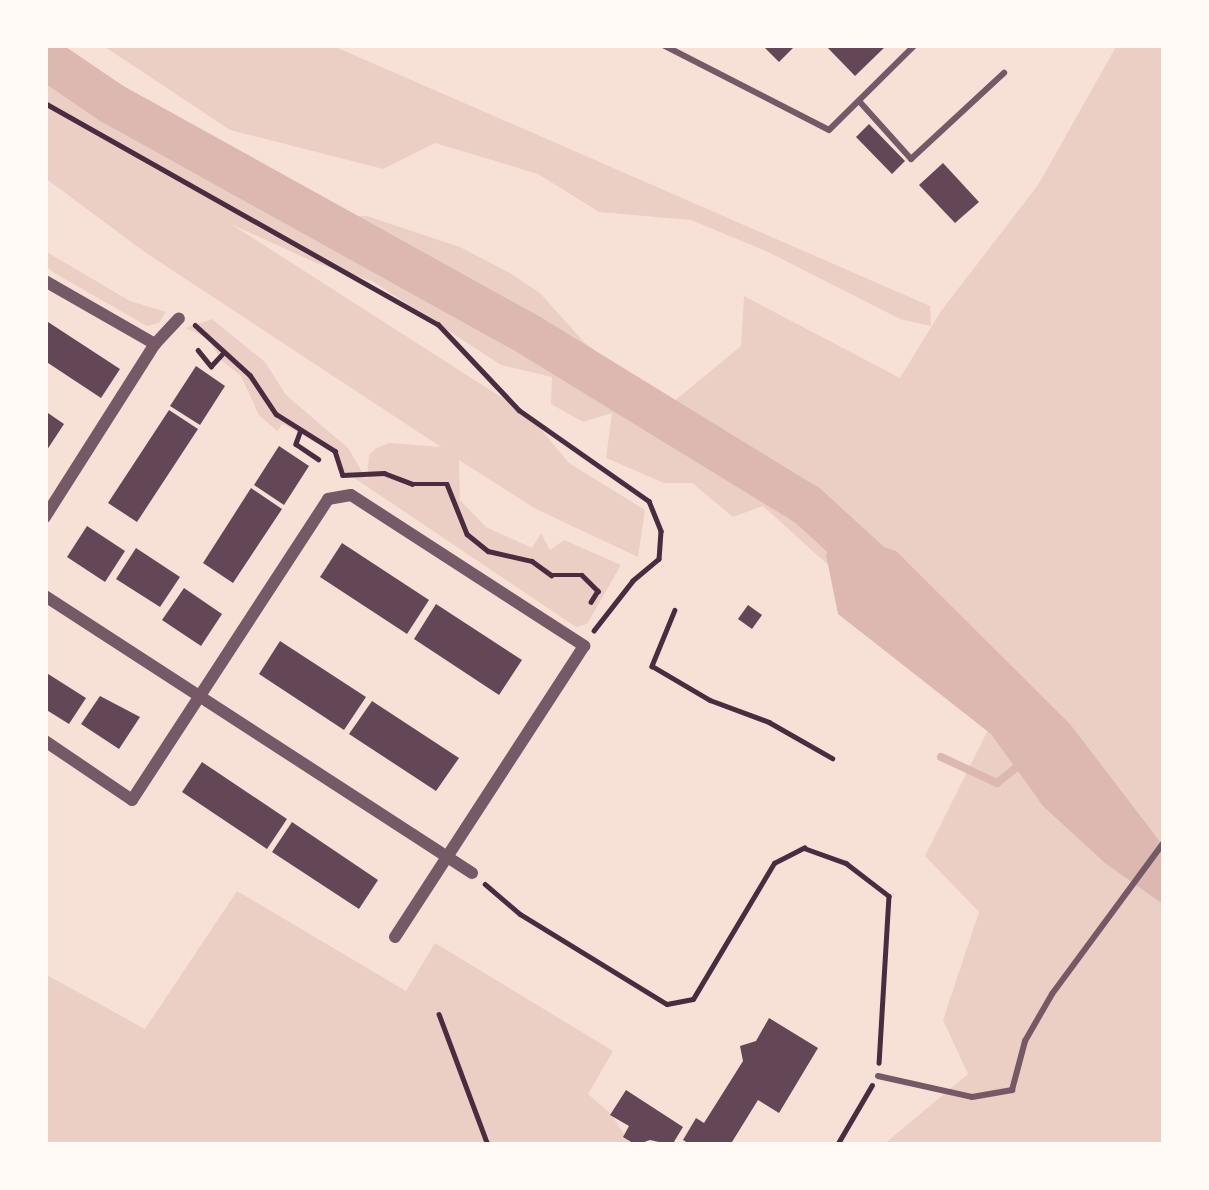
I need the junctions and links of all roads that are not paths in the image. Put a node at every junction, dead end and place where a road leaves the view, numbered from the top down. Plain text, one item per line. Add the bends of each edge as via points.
1 (663, 45) edge
2 (916, 45) edge
3 (1004, 73) dead end
4 (859, 100) junction
5 (45, 281) edge
6 (178, 318) road end
7 (155, 344) junction
8 (45, 517) edge
9 (45, 596) edge
10 (594, 631) road end
11 (584, 646) junction
12 (201, 695) junction
13 (45, 741) edge
14 (1164, 842) edge
15 (448, 856) junction
16 (472, 872) road end
17 (395, 937) dead end
18 (878, 1076) road end

1 - 4 lane via 829,130
2 - 4 lane
3 - 4 lane via 911,159
5 - 7 street
6 - 7 street
7 - 8 street
9 - 12 street
10 - 11 street
11 - 12 street via 344,493 328,499
11 - 15 street
12 - 13 street via 132,800
12 - 15 street
14 - 18 lane via 1052,994 1025,1041 1012,1090 972,1096
15 - 16 street
15 - 17 street

